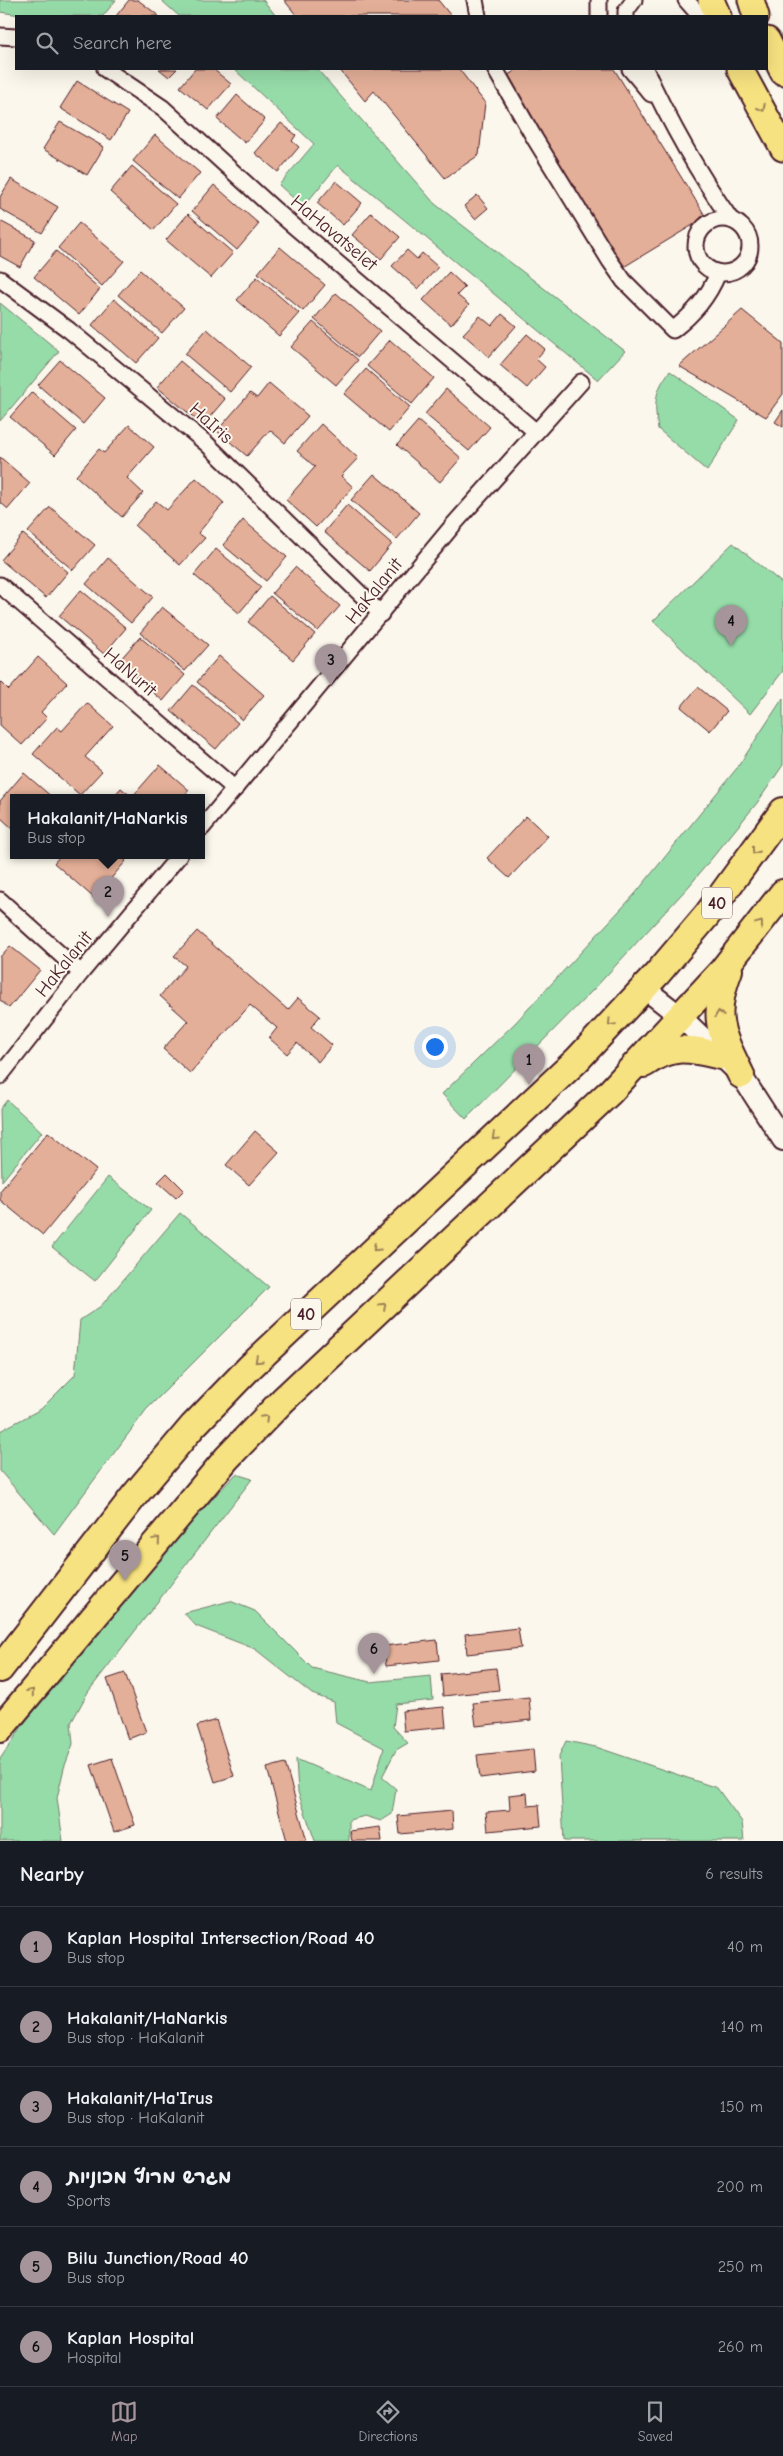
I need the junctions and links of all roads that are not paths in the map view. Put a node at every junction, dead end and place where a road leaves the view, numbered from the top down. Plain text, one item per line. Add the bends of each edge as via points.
1 (474, 0) edge
2 (599, 0) edge
3 (634, 0) edge
4 (686, 0) edge
5 (711, 0) edge
6 (740, 0) edge
7 (751, 0) edge
8 (478, 15) edge
9 (599, 15) edge
10 (626, 15) edge
11 (699, 15) edge
12 (718, 15) edge
13 (751, 15) edge
14 (756, 15) edge
15 (0, 36) edge
16 (15, 37) edge
17 (768, 42) edge
18 (106, 70) edge
19 (496, 70) edge
20 (631, 70) edge
21 (645, 70) edge
22 (741, 70) edge
23 (783, 72) edge
24 (662, 107) junction
25 (783, 148) edge
26 (700, 171) junction
27 (732, 220) junction
28 (705, 225) junction
29 (718, 273) junction
30 (0, 280) edge
31 (581, 382) dead end
32 (535, 431) junction
33 (0, 585) edge
34 (381, 614) junction
35 (235, 789) junction
36 (783, 812) edge
37 (205, 824) edge
38 (176, 859) edge
39 (783, 893) edge
40 (0, 900) edge
41 (736, 955) junction
42 (81, 973) junction
43 (644, 988) junction
44 (681, 1017) junction
45 (721, 1056) junction
46 (741, 1075) junction
47 (0, 1076) edge
48 (622, 1079) junction
49 (783, 1140) edge
50 (46, 1610) junction
51 (0, 1655) edge
52 (0, 1670) edge
53 (0, 1729) edge

1 - 8 street
2 - 9 street
3 - 10 street
4 - 11 street
5 - 12 main road
6 - 13 street
7 - 14 main road
15 - 16 street
17 - 23 main road
18 - 32 street, HaHavatselet via 163,108 268,203
19 - 29 street via 624,281 673,330 700,305
20 - 24 street
21 - 24 street
22 -> 25 main road
24 - 26 street
26 - 27 street
26 - 28 street via 708,212
27 - 28 street via 722,219
27 - 29 street via 746,231 751,249 748,258 736,271
28 - 29 street via 699,232 696,249 703,265
30 - 34 street, HaIris via 69,330 207,444
31 - 32 street, HaKalanit
32 - 34 street, HaKalanit
33 - 35 street, HaNurit
34 - 35 street, HaKalanit
35 - 37 street, HaKalanit
36 -> 43 highway, 40 via 708,915
38 - 42 street, HaKalanit
41 -> 39 highway, 40
40 - 42 street
41 - 44 highway, 40
46 -> 41 highway via 724,1040 718,1003
42 - 47 street, HaKalanit
43 - 44 street
43 -> 50 highway, 40 via 550,1086 220,1398 134,1496
44 - 45 street
44 - 48 highway, 40
45 - 46 street
45 - 48 highway via 690,1048 675,1049 659,1054
46 - 49 street
53 -> 48 highway, 40 via 196,1493 254,1430
50 - 51 highway
50 - 52 highway, 40

